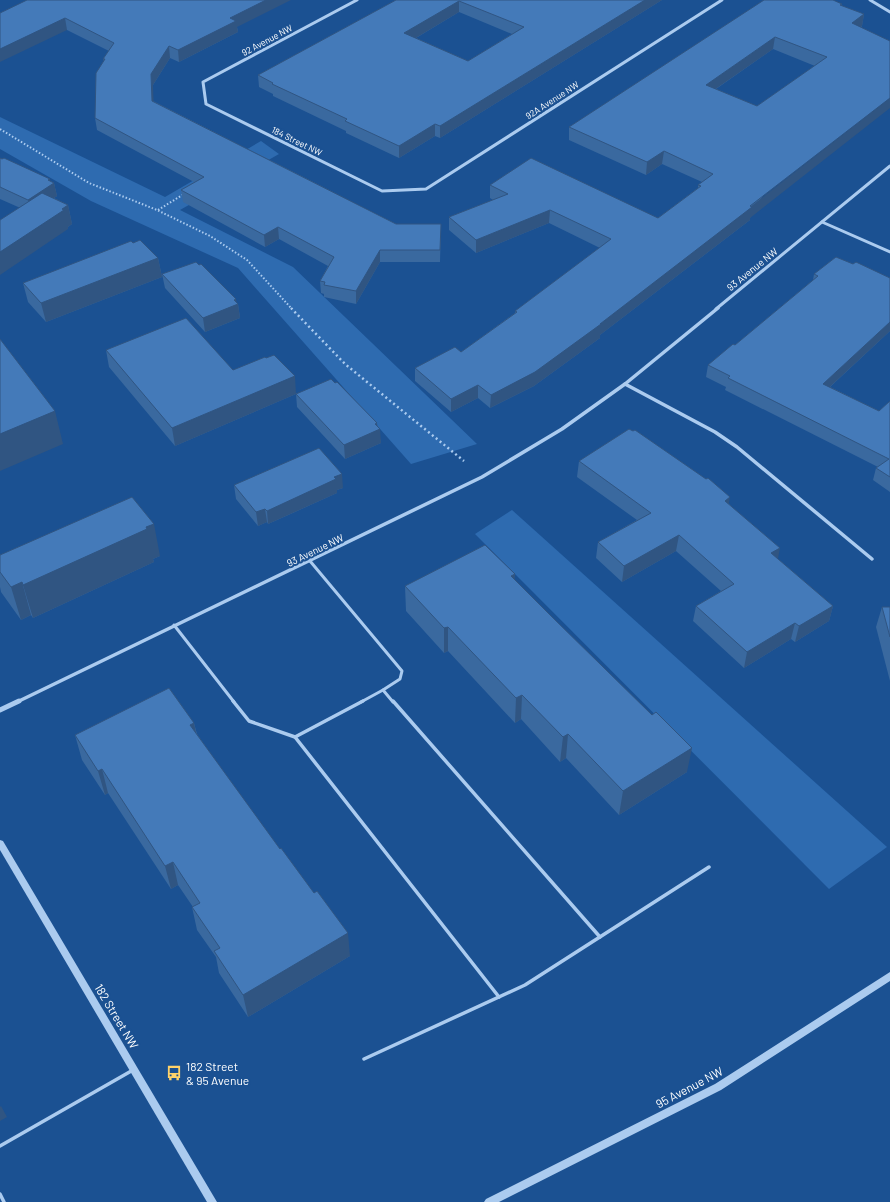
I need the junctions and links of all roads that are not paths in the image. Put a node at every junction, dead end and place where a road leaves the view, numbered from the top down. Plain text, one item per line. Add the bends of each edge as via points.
1 (357, 0) edge
2 (722, 0) edge
3 (870, 0) edge
4 (890, 12) edge
5 (206, 104) joint
6 (890, 166) edge
7 (382, 192) joint
8 (822, 222) junction
9 (890, 252) edge
10 (625, 384) junction
11 (872, 559) dead end
12 (310, 561) junction
13 (174, 625) junction
14 (383, 690) junction
15 (0, 710) edge
16 (296, 737) junction
17 (0, 843) edge
18 (709, 867) dead end
19 (600, 936) junction
20 (890, 976) edge
21 (499, 997) junction
22 (364, 1059) dead end
23 (134, 1070) junction
24 (0, 1146) edge
25 (0, 1194) edge
26 (4, 1202) edge
27 (212, 1202) edge
28 (489, 1202) edge

1 - 5 street, 92 Avenue NW via 203,82
2 - 7 street, 92A Avenue NW via 426,189
3 - 4 street
5 - 7 street, 184 Street NW
6 - 8 street, 93 Avenue NW
8 - 9 street
8 - 10 street, 93 Avenue NW
10 - 11 street via 727,440
10 - 12 street, 93 Avenue NW via 562,429 482,477
12 - 13 street, 93 Avenue NW
12 - 14 lane via 398,664 402,672 400,679
13 - 15 street, 93 Avenue NW
13 - 16 lane via 249,721
14 - 16 lane
14 - 19 lane
16 - 21 lane
17 - 23 street, 182 Street NW
18 - 19 lane
19 - 21 lane via 524,985
20 - 28 street, 95 Avenue NW via 718,1087
21 - 22 lane
23 - 24 lane
23 - 27 street, 182 Street NW
25 - 26 lane

